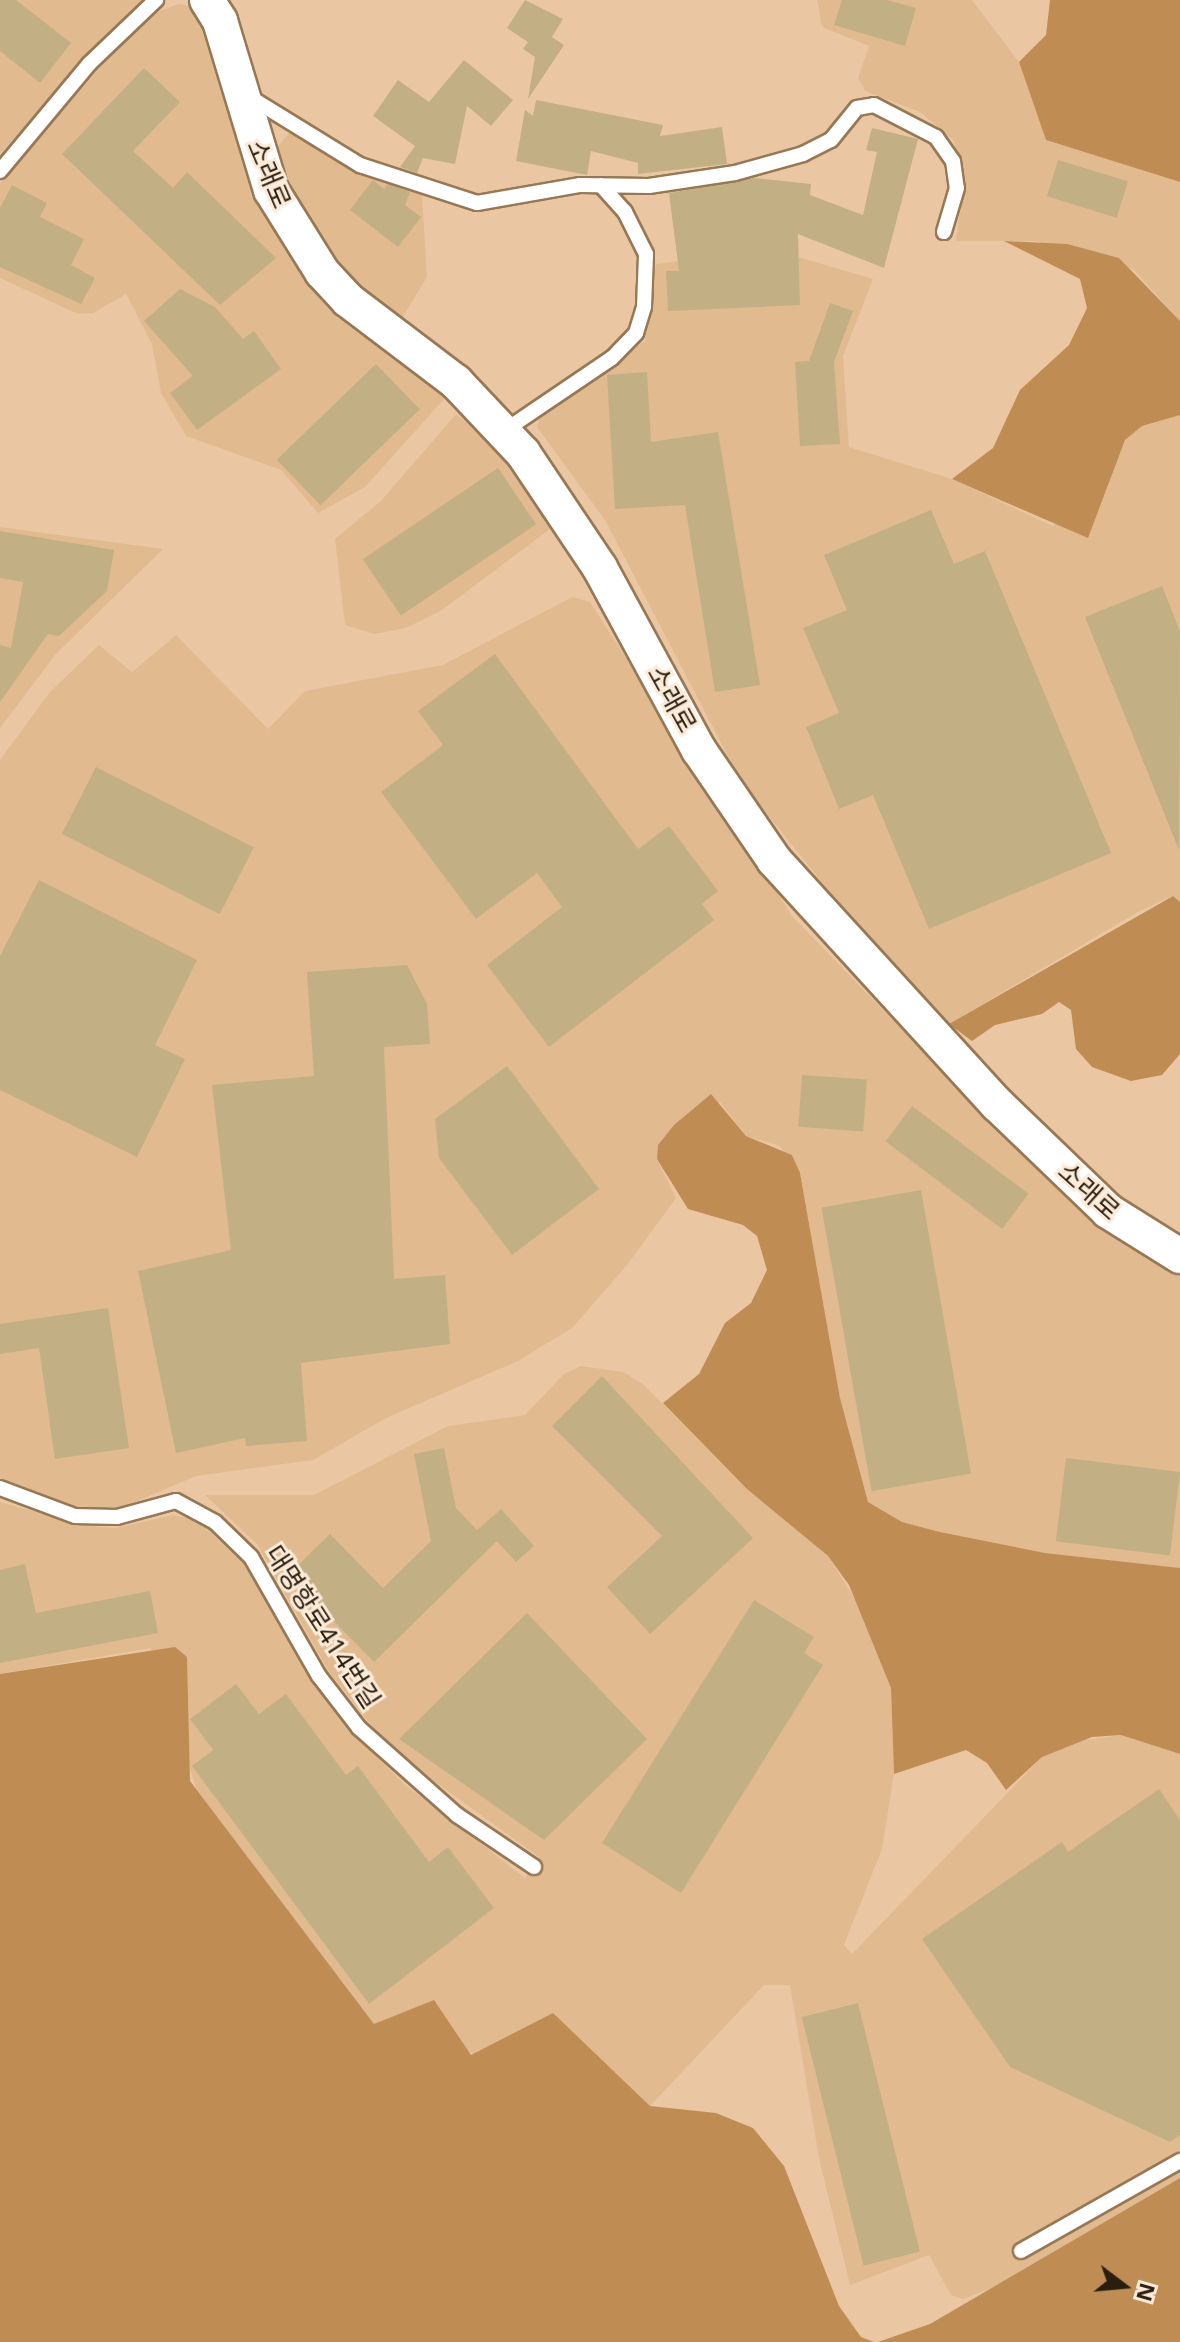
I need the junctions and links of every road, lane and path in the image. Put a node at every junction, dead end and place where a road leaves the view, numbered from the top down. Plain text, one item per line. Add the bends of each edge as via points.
1 (156, 0) edge
2 (207, 0) edge
3 (241, 90) junction
4 (0, 171) edge
5 (601, 185) junction
6 (944, 232) dead end
7 (503, 431) junction
8 (1180, 1256) edge
9 (0, 1488) edge
10 (534, 1867) dead end
11 (1180, 2161) edge
12 (1021, 2251) dead end

1 - 4 lane via 89,64
2 - 3 street, 소래로
3 - 5 lane, 소래로 via 320,145 432,193 477,203
3 - 7 street, 소래로 via 271,190 322,272 348,300 456,382
5 - 6 lane, 소래로 via 649,186 735,173 803,154 831,140 857,108 874,105 936,137 953,161 957,188
5 - 7 lane via 625,212 646,254 644,307 636,333 612,358
7 - 8 street, 소래로 via 600,568 699,750 784,872 1036,1142 1108,1211
9 - 10 lane, 대명항로414번길 via 75,1516 117,1517 176,1501 215,1522 251,1557 319,1676 359,1728 434,1796
11 - 12 lane

